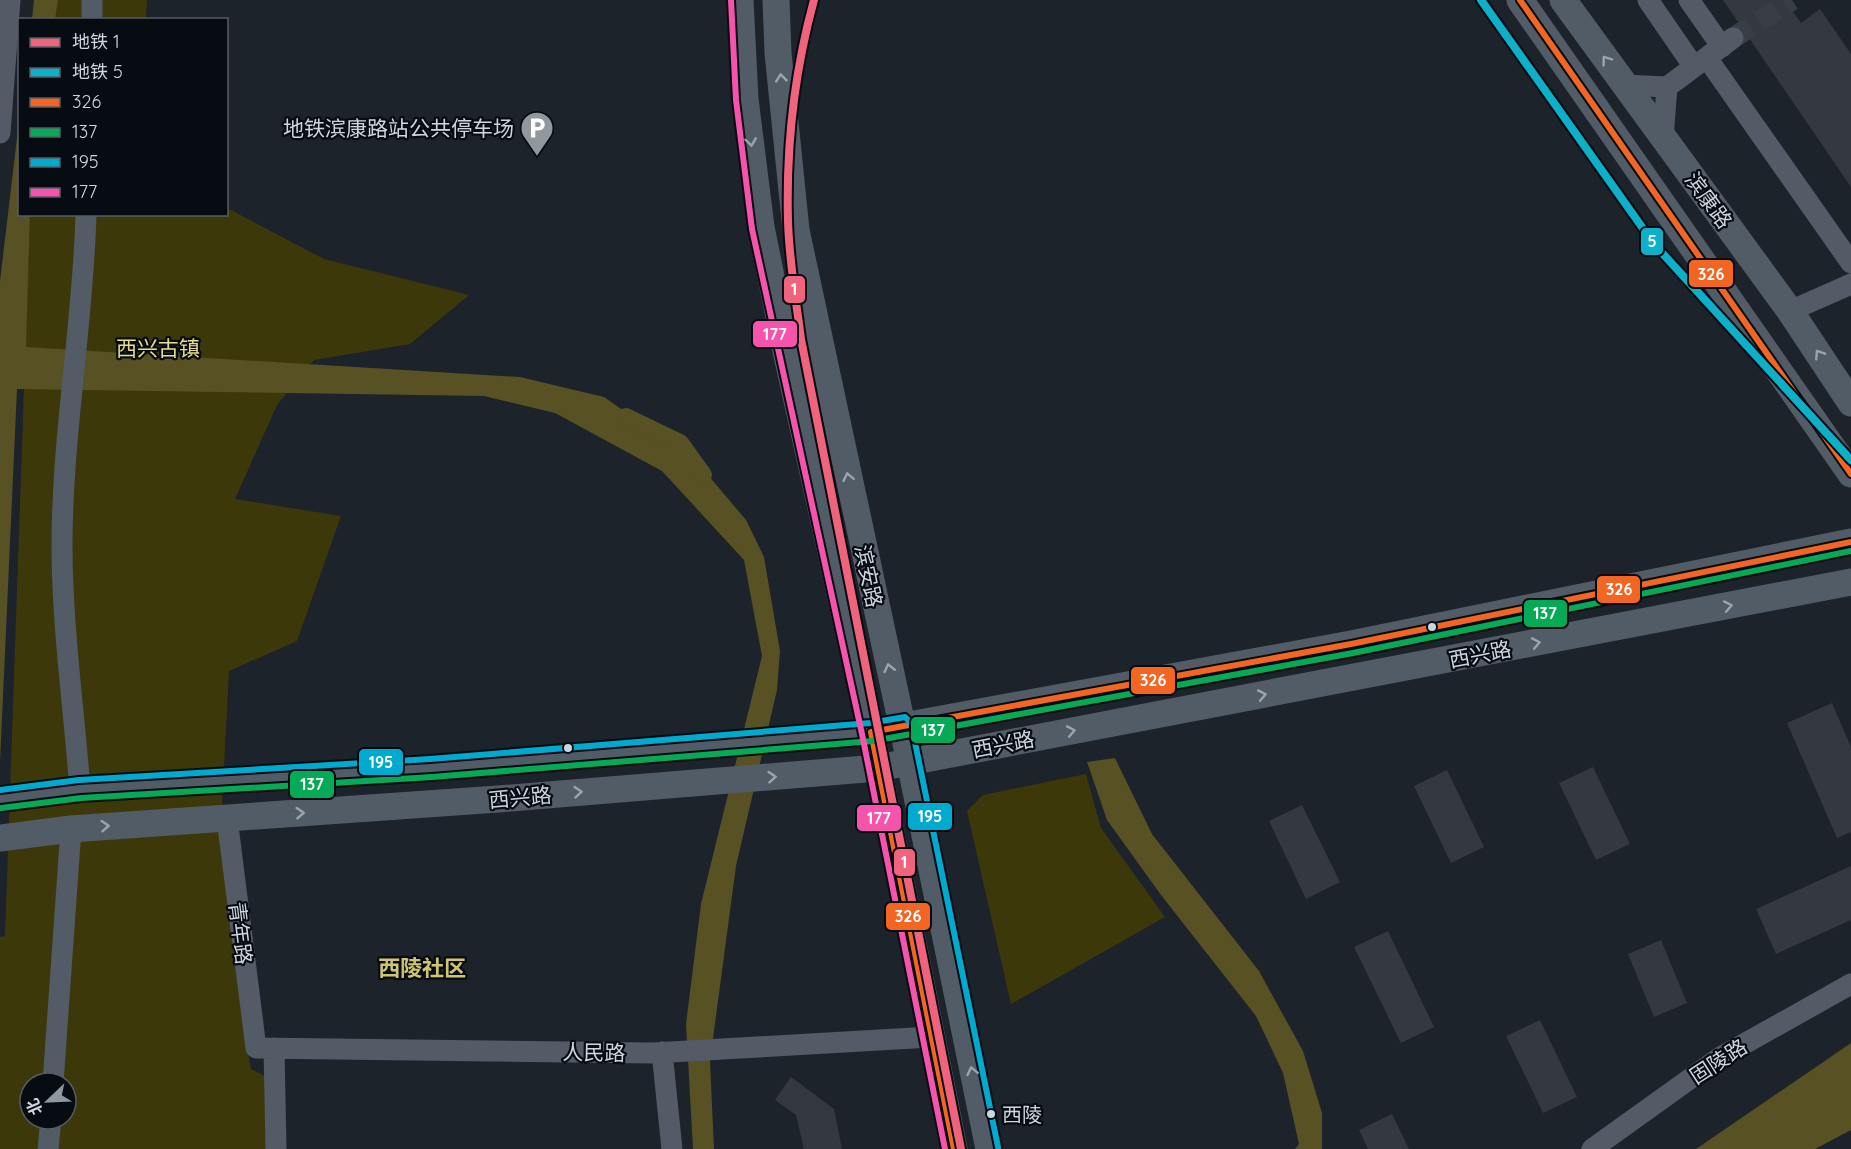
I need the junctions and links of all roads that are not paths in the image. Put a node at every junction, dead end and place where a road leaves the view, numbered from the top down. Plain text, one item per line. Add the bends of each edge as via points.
1 (10, 0) edge
2 (92, 0) edge
3 (740, 0) edge
4 (776, 0) edge
5 (1520, 0) edge
6 (1563, 0) edge
7 (1648, 0) edge
8 (1689, 0) edge
9 (92, 18) edge
10 (1714, 52) junction
11 (1624, 85) junction
12 (1667, 87) junction
13 (0, 133) edge
14 (1663, 138) junction
15 (86, 216) edge
16 (1851, 263) edge
17 (1851, 284) edge
18 (1791, 311) junction
19 (1851, 403) edge
20 (1851, 474) edge
21 (1851, 542) edge
22 (1851, 582) edge
23 (902, 725) junction
24 (872, 732) junction
25 (910, 762) junction
26 (878, 768) junction
27 (80, 789) junction
28 (0, 799) edge
29 (227, 818) junction
30 (70, 829) junction
31 (13, 836) edge
32 (1851, 984) edge
33 (932, 1037) junction
34 (265, 1048) junction
35 (662, 1052) junction
36 (54, 1071) edge
37 (50, 1131) edge
38 (48, 1149) edge
39 (276, 1149) edge
40 (672, 1149) edge
41 (954, 1149) edge
42 (988, 1149) edge
43 (1592, 1149) edge

1 - 13 street
2 - 9 street
3 -> 24 main road, 滨安路 via 746,99 761,227
23 -> 4 main road, 滨安路 via 796,230
5 - 20 main road, 滨康路
11 -> 6 main road, 滨康路
7 - 10 street
8 - 10 street
10 - 12 street
10 - 16 street
11 - 12 street
11 - 14 main road, 滨康路
12 - 14 street
14 - 18 main road, 滨康路
15 - 27 street via 62,553
17 - 18 street
19 -> 18 main road, 滨康路
21 - 23 main road, 西兴路 via 1351,644
25 -> 22 main road, 西兴路
23 - 24 main road, 西兴路
23 - 25 main road, 滨安路
24 - 26 main road, 滨安路
24 - 27 main road, 西兴路 via 431,768
25 - 26 main road, 西兴路
42 -> 25 main road, 滨安路
29 -> 26 main road, 西兴路
26 - 33 main road, 滨安路
27 - 28 main road, 西兴路
30 -> 29 main road, 西兴路
29 - 34 street, 青年路
30 - 31 main road, 西兴路
30 - 36 street
32 - 43 street, 固陵路 via 1719,1058
33 - 35 street, 人民路
33 - 41 main road, 滨安路
34 - 35 street, 人民路
34 - 39 street, 青年路
35 - 40 street
37 - 38 street

